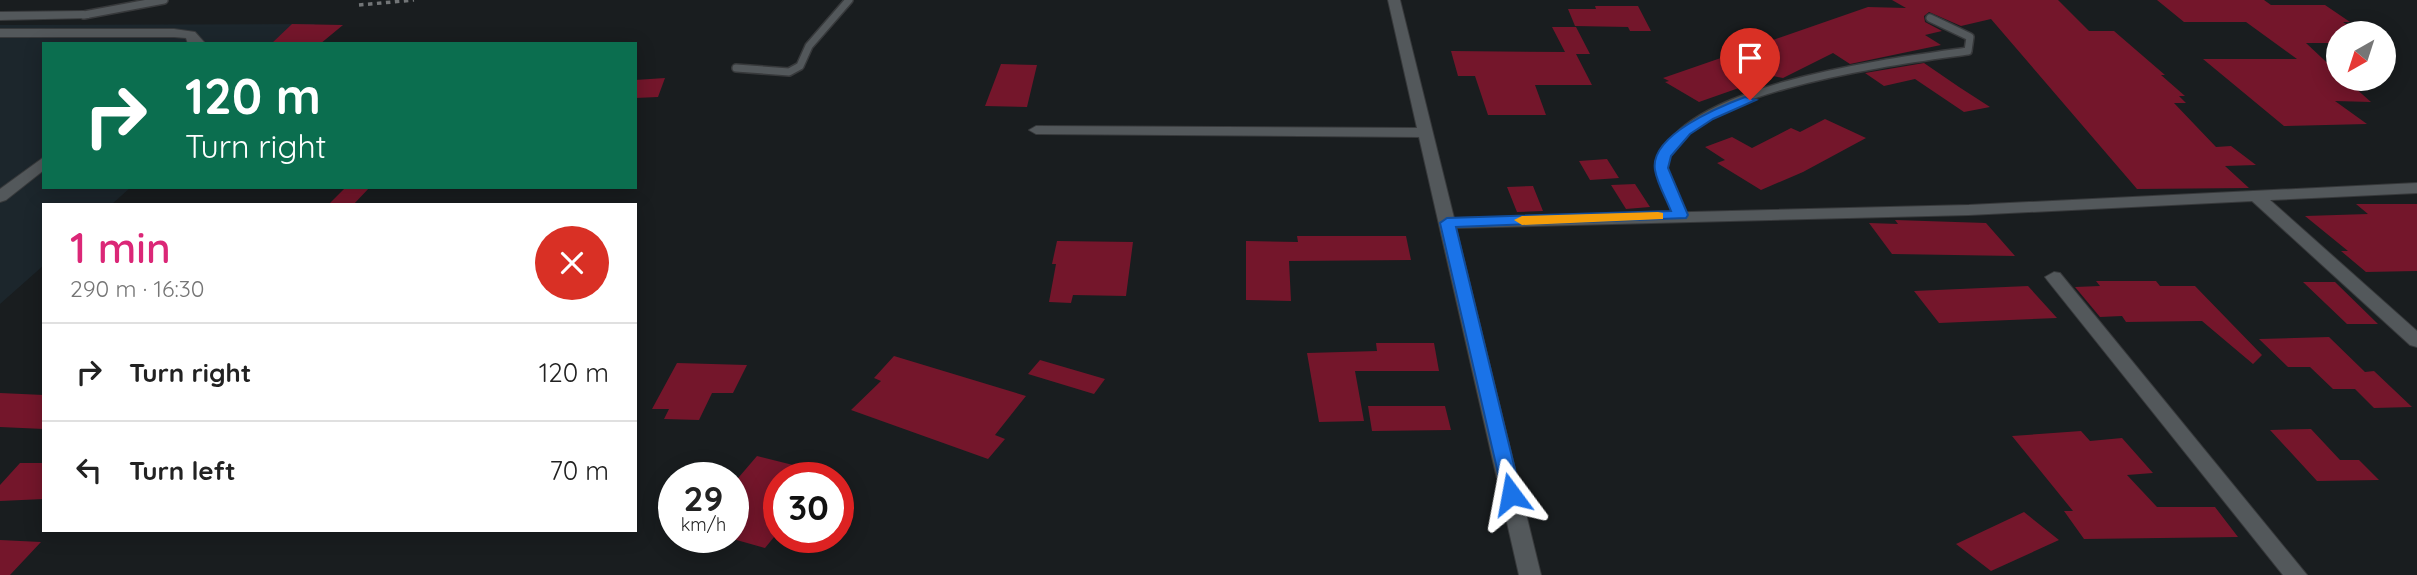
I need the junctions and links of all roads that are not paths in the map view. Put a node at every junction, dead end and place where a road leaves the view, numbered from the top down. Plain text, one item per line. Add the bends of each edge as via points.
1 (164, 0) edge
2 (849, 0) edge
3 (1394, 0) edge
4 (84, 15) joint
5 (0, 16) edge
6 (1930, 18) dead end
7 (0, 33) edge
8 (197, 42) edge
9 (736, 68) dead end
10 (1036, 130) dead end
11 (1426, 133) junction
12 (42, 164) edge
13 (2417, 188) edge
14 (2255, 195) junction
15 (0, 197) edge
16 (1681, 215) junction
17 (1447, 223) junction
18 (2054, 277) dead end
19 (2417, 341) edge
20 (1530, 575) edge
21 (2296, 575) edge

1 - 4 lane
2 - 9 lane via 809,46 800,66 789,72
3 - 11 street
4 - 5 street
6 - 16 lane via 1970,37 1968,51 1823,74 1708,116 1686,131 1664,155 1661,168
7 - 8 street via 174,33 190,35
10 - 11 street
11 - 17 street
12 - 15 street
13 - 14 street
14 - 16 street via 1969,210
14 - 19 street
16 - 17 street
17 - 20 street
18 - 21 street

